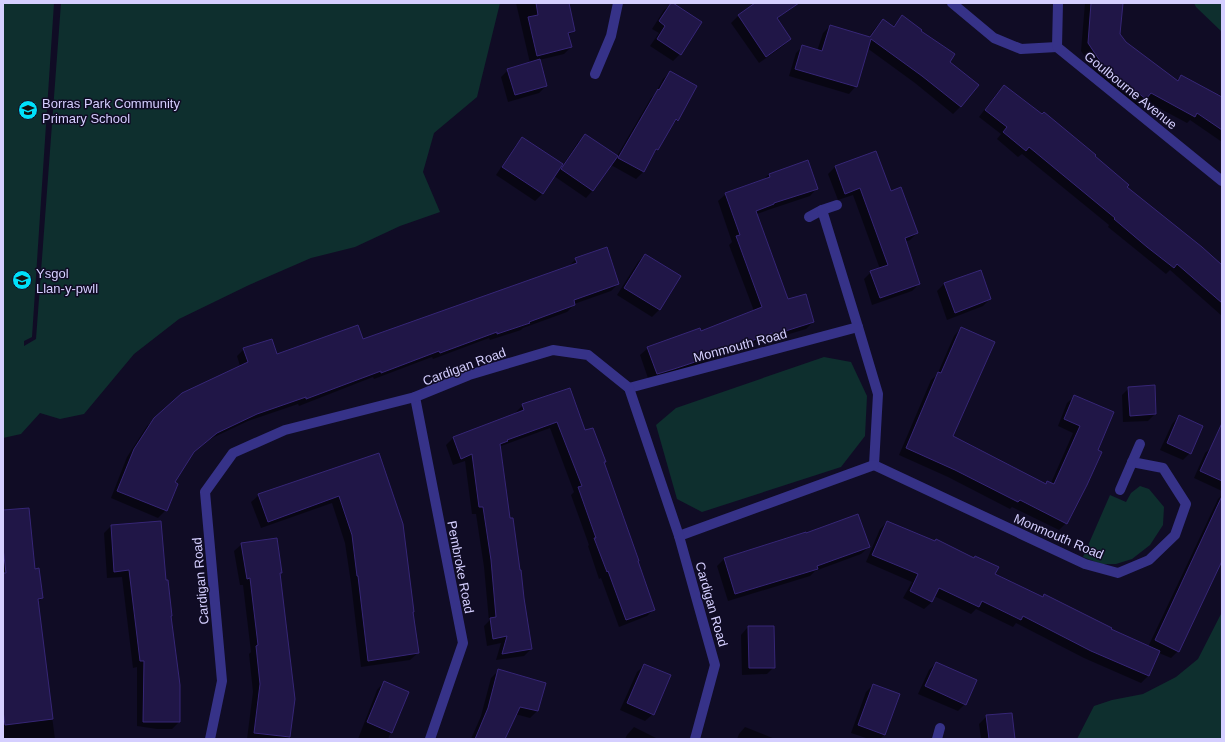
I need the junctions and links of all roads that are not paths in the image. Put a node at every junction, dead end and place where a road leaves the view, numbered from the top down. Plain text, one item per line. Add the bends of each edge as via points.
1 (618, 3) edge
2 (952, 3) edge
3 (1058, 3) edge
4 (1057, 47) junction
5 (595, 74) dead end
6 (1222, 181) edge
7 (837, 205) dead end
8 (822, 210) junction
9 (809, 217) dead end
10 (858, 327) junction
11 (629, 388) junction
12 (415, 397) junction
13 (1140, 444) dead end
14 (1132, 462) junction
15 (874, 466) junction
16 (1120, 490) dead end
17 (679, 536) junction
18 (940, 728) dead end
19 (210, 739) edge
20 (430, 739) edge
21 (695, 739) edge
22 (937, 739) edge

1 - 5 street via 611,36
2 - 4 street via 994,38 1021,49
3 - 4 street
4 - 6 street, Goulbourne Avenue
7 - 8 street
8 - 9 street
8 - 10 street
10 - 11 street, Monmouth Road
10 - 15 street via 878,394
11 - 12 street, Cardigan Road via 588,355 553,350 469,375
11 - 17 street, Cardigan Road
12 - 19 street, Cardigan Road via 278,433 233,454 205,492 222,681
12 - 20 street, Pembroke Road via 462,643
13 - 14 street
14 - 15 street, Monmouth Road via 1163,468 1186,504 1175,535 1149,560 1118,573 1085,564
14 - 16 street
15 - 17 street
17 - 21 street, Cardigan Road via 715,665
18 - 22 street

